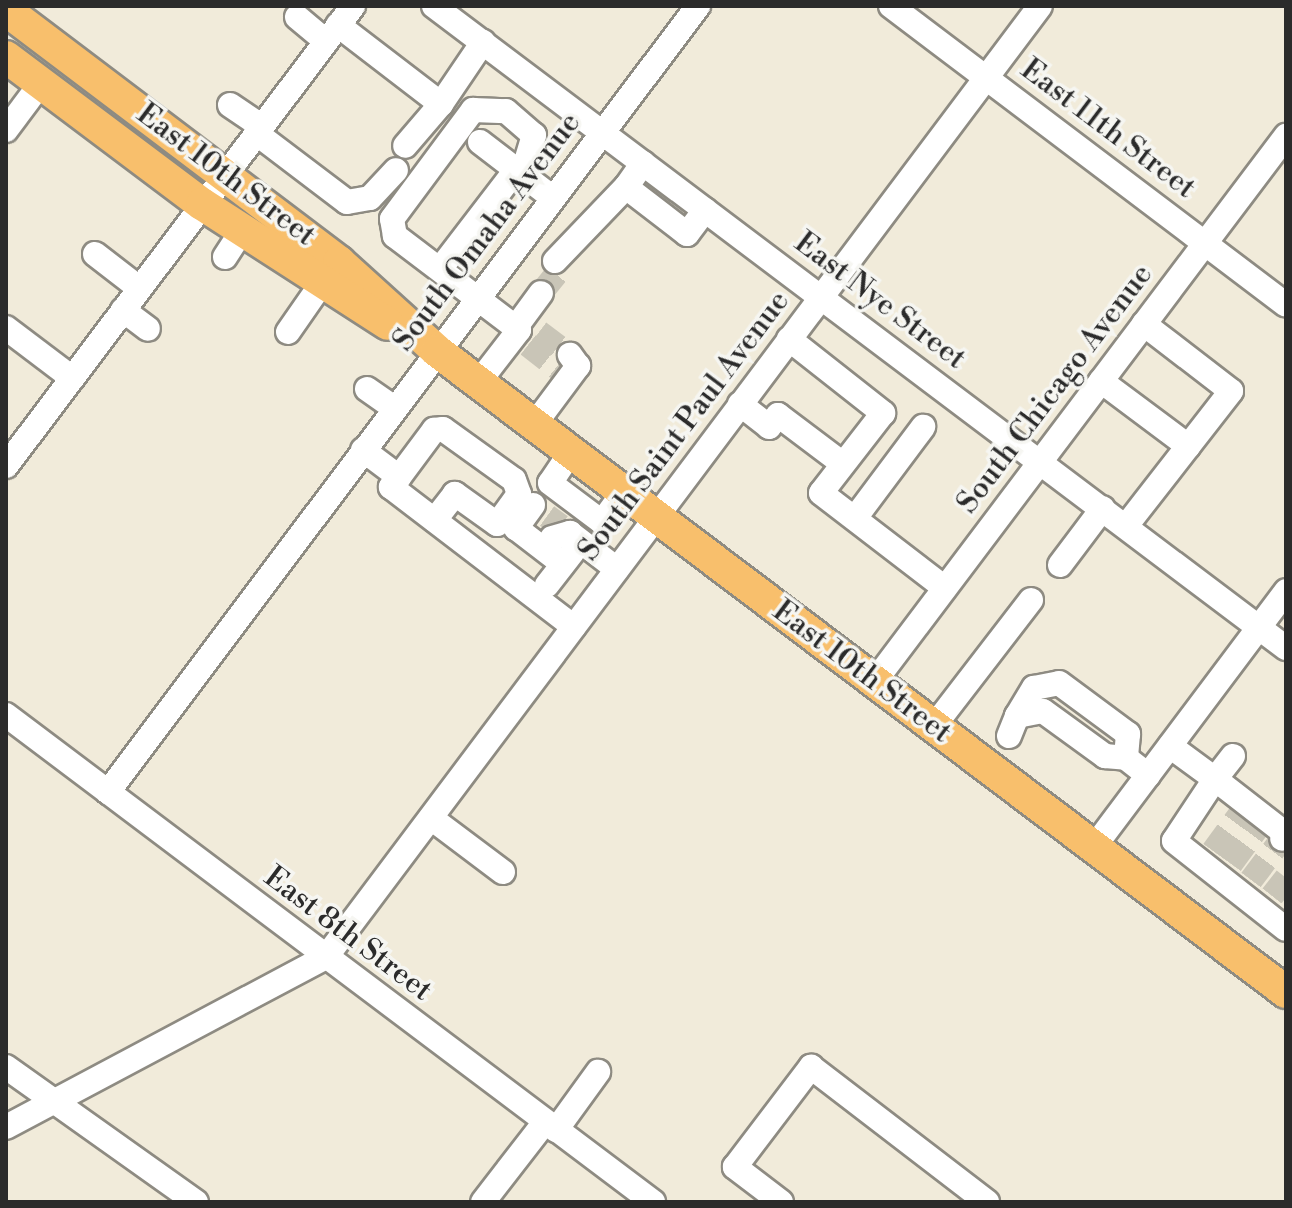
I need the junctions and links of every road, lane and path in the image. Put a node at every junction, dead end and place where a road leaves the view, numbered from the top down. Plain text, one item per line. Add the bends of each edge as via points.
1 (434, 6) edge
2 (698, 6) edge
3 (891, 6) edge
4 (1040, 6) edge
5 (8, 9) edge
6 (297, 17) dead end
7 (339, 24) edge
8 (483, 42) junction
9 (6, 57) edge
10 (987, 77) junction
11 (41, 83) junction
12 (441, 104) junction
13 (230, 105) dead end
14 (6, 130) edge
15 (259, 130) junction
16 (602, 133) junction
17 (1286, 136) edge
18 (480, 142) dead end
19 (643, 163) junction
20 (519, 172) junction
21 (226, 173) junction
22 (626, 187) junction
23 (202, 204) junction
24 (546, 207) junction
25 (705, 210) junction
26 (1205, 243) junction
27 (95, 254) dead end
28 (440, 269) junction
29 (320, 286) junction
30 (139, 288) junction
31 (538, 291) tunnel mouth
32 (820, 297) junction
33 (478, 298) junction
34 (1286, 305) edge
35 (116, 319) junction
36 (1144, 324) junction
37 (6, 328) edge
38 (148, 329) dead end
39 (288, 332) dead end
40 (521, 335) junction
41 (789, 339) junction
42 (437, 351) junction
43 (563, 374) dead end
44 (72, 378) junction
45 (1101, 381) junction
46 (478, 383) junction
47 (367, 389) dead end
48 (740, 404) junction
49 (394, 408) junction
50 (534, 425) junction
51 (923, 427) dead end
52 (1188, 446) junction
53 (363, 450) junction
54 (571, 452) junction
55 (1041, 461) junction
56 (843, 464) junction
57 (6, 466) edge
58 (399, 477) junction
59 (624, 492) junction
60 (1103, 508) junction
61 (657, 517) junction
62 (554, 518) junction
63 (855, 518) junction
64 (435, 520) junction
65 (1126, 526) junction
66 (563, 564) junction
67 (1060, 565) dead end
68 (617, 569) junction
69 (547, 585) dead end
70 (945, 588) junction
71 (1286, 591) edge
72 (1031, 600) dead end
73 (574, 627) junction
74 (1259, 627) junction
75 (1286, 648) edge
76 (875, 681) junction
77 (6, 715) edge
78 (934, 726) junction
79 (1013, 726) dead end
80 (1170, 746) junction
81 (1233, 756) dead end
82 (1148, 775) junction
83 (1215, 779) junction
84 (108, 792) junction
85 (431, 818) junction
86 (1282, 839) dead end
87 (1094, 847) junction
88 (503, 872) dead end
89 (1286, 929) edge
90 (326, 957) junction
91 (1286, 992) edge
92 (6, 1067) edge
93 (598, 1072) dead end
94 (57, 1103) junction
95 (550, 1126) junction
96 (6, 1127) edge
97 (196, 1202) edge
98 (483, 1202) edge
99 (653, 1202) edge
100 (781, 1202) edge
101 (987, 1202) edge

1 - 8 street, East Nye Street
2 - 16 street, South Omaha Avenue
3 - 10 street, East 11th Street
4 - 10 street, South Saint Paul Avenue
5 - 21 main road, East 10th Street
6 - 7 street
7 - 12 street
7 - 15 street
8 - 12 street
8 - 16 street, East Nye Street
9 - 11 main road, East 10th Street
10 - 26 street, East 11th Street
10 - 32 street, South Saint Paul Avenue
11 - 14 street
11 - 23 main road, East 10th Street
12 - 15 street via 370,198 347,202
13 - 15 street
15 - 21 street
16 - 19 street, East Nye Street
16 - 24 street, South Omaha Avenue
17 - 26 street, South Chicago Avenue
18 - 20 street
19 - 22 street
19 - 25 street, East Nye Street
20 - 24 street
20 - 28 street
20 - 28 street via 534,135 506,111 473,110 455,128 392,219 395,236
21 - 23 street
21 - 42 main road, East 10th Street
22 - 24 street via 563,256
22 - 25 street via 687,234
23 - 29 main road, East 10th Street via 233,244
23 - 30 street
24 - 33 street, South Omaha Avenue
25 - 32 street, East Nye Street
26 - 34 street, East 11th Street
26 - 36 street, South Chicago Avenue
27 - 30 street
28 - 33 street
29 - 39 street
29 - 42 main road, East 10th Street
30 - 35 street
31 - 40 street
32 - 41 street, South Saint Paul Avenue
32 - 55 street, East Nye Street
33 - 40 street
33 - 42 street, South Omaha Avenue
35 - 38 street
35 - 44 street
36 - 45 street, South Chicago Avenue
36 - 52 street via 1231,391
37 - 44 street
40 - 46 street
41 - 48 street, South Saint Paul Avenue
41 - 56 street via 883,413
42 - 46 main road, East 10th Street
42 - 49 street, South Omaha Avenue
43 - 50 street
44 - 57 street
45 - 52 street
45 - 55 street, South Chicago Avenue
46 - 50 main road, East 10th Street
47 - 49 street
48 - 56 street via 769,427 778,415
48 - 61 street, South Saint Paul Avenue
49 - 53 street, South Omaha Avenue
50 - 54 main road, East 10th Street
51 - 63 street
52 - 65 street
53 - 58 street
53 - 84 street, South Omaha Avenue
54 - 59 main road, East 10th Street
54 - 62 street
55 - 60 street, East Nye Street
55 - 70 street, South Chicago Avenue
56 - 63 street via 821,493
58 - 64 street via 391,487
58 - 64 street via 434,430 443,429 514,480 519,494 497,524 455,494
59 - 61 main road, East 10th Street
59 - 62 street via 602,522
60 - 65 street, East Nye Street
60 - 67 street
61 - 68 street, South Saint Paul Avenue
61 - 76 main road, East 10th Street
62 - 66 street
62 - 66 street via 516,528
62 - 68 street
63 - 70 street
64 - 73 street
65 - 74 street, East Nye Street
66 - 69 street
68 - 73 street, South Saint Paul Avenue
70 - 76 street, South Chicago Avenue
71 - 74 street
72 - 78 street
73 - 85 street, South Saint Paul Avenue
74 - 75 street, East Nye Street
74 - 80 street
76 - 78 main road, East 10th Street
77 - 84 street, East 8th Street
78 - 87 main road, East 10th Street
79 - 82 street via 1043,711 1105,756 1126,758
80 - 82 street
80 - 83 street
81 - 83 street
82 - 87 street
83 - 86 street via 1286,834
83 - 89 street via 1174,841 1267,903
84 - 90 street, East 8th Street
85 - 88 street
85 - 90 street, South Saint Paul Avenue
87 - 91 main road, East 10th Street
90 - 94 street
90 - 95 street, East 8th Street
92 - 94 street
93 - 95 street
94 - 96 street
94 - 97 street
95 - 98 street
95 - 99 street, East 8th Street
100 - 101 street via 735,1167 811,1067

